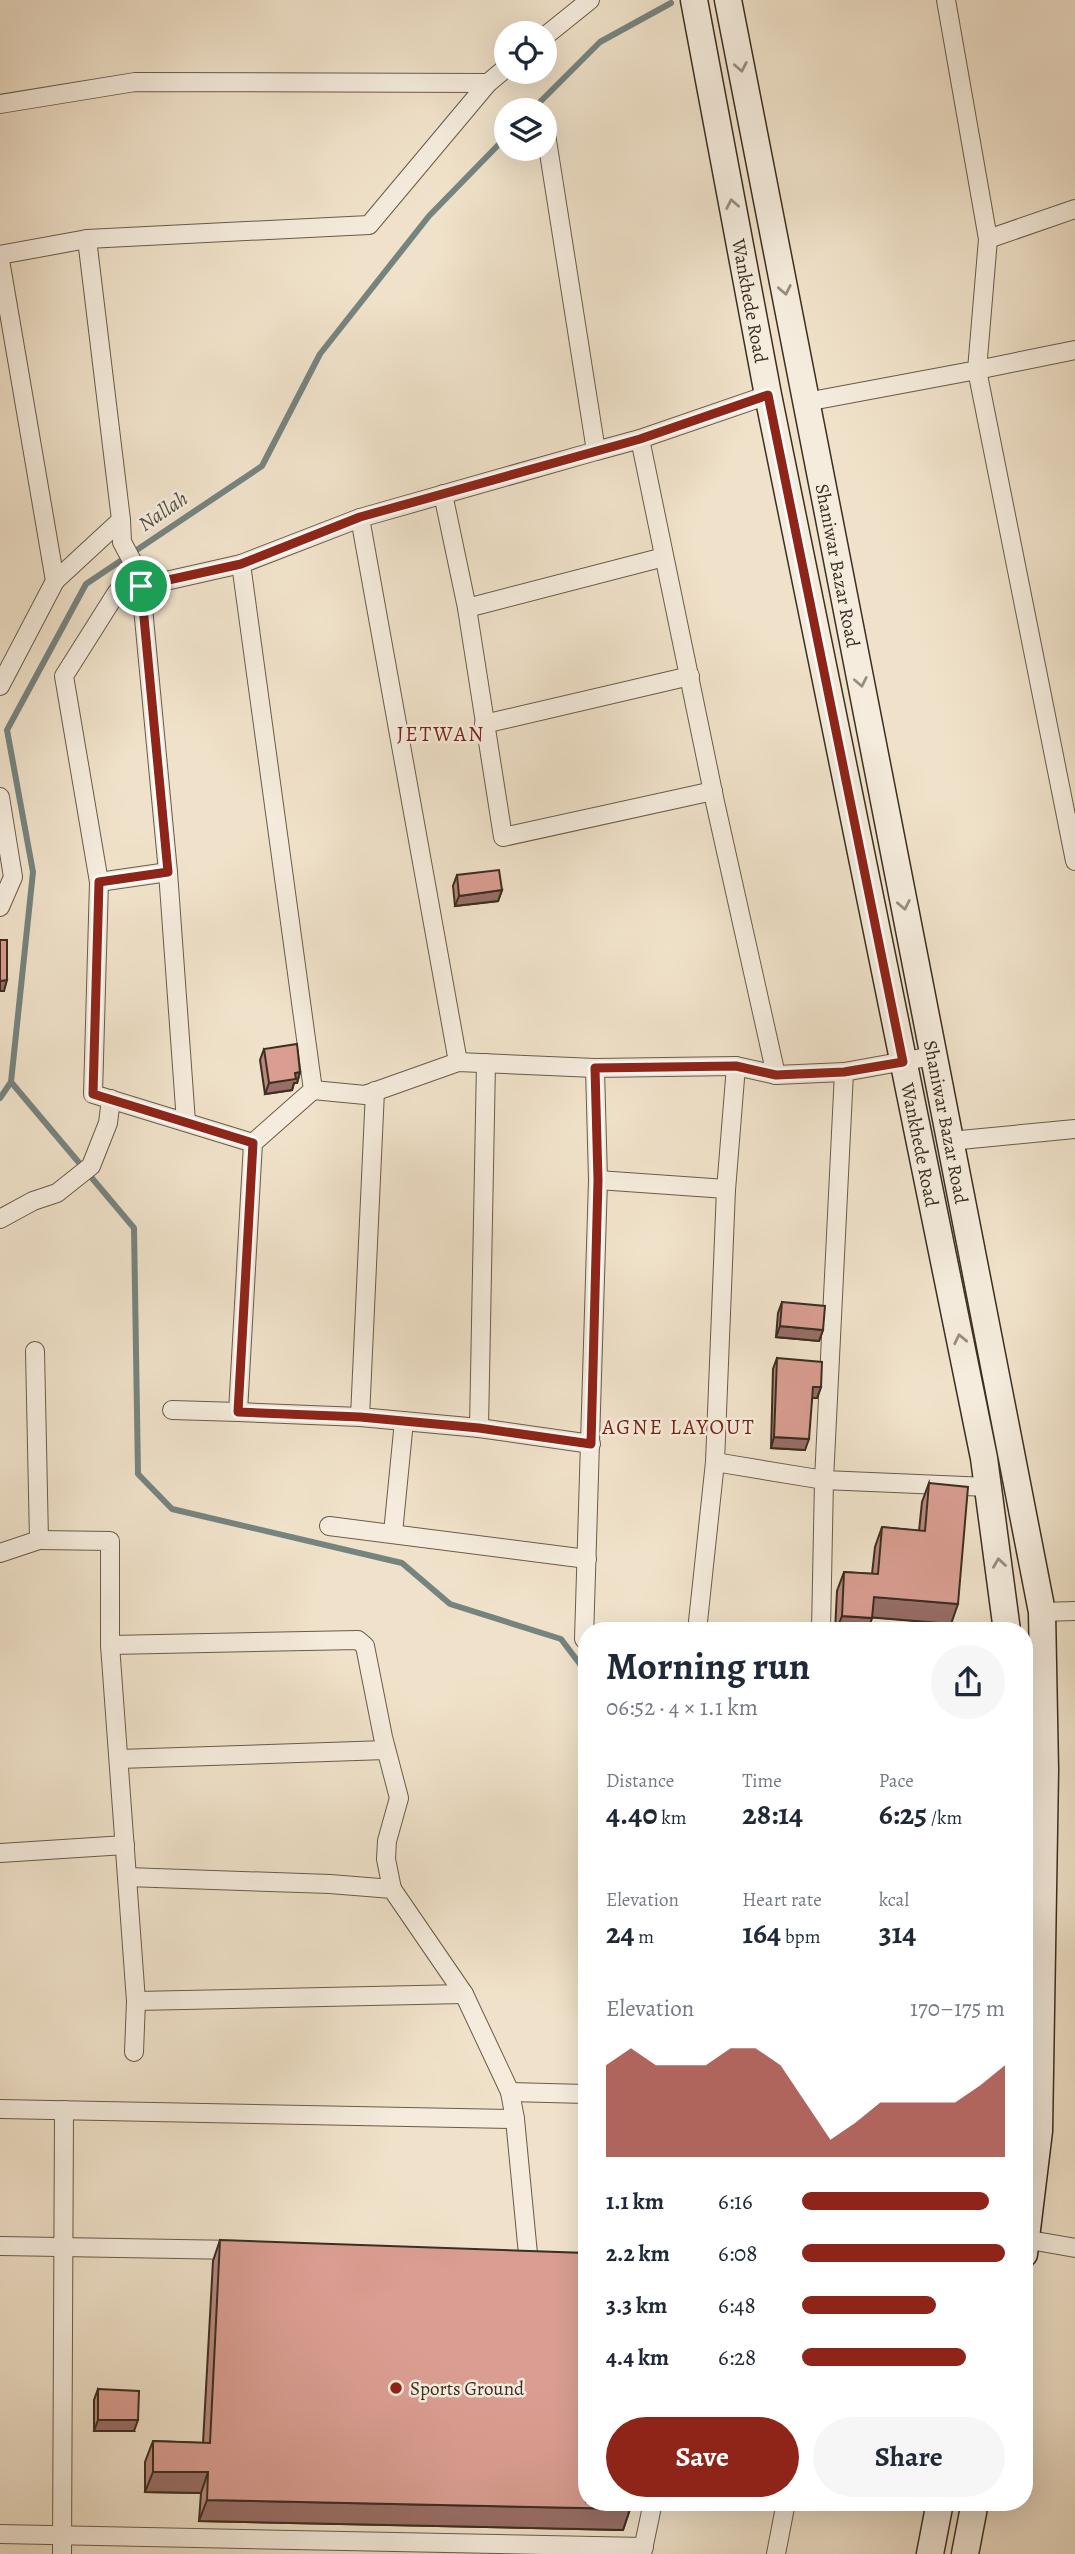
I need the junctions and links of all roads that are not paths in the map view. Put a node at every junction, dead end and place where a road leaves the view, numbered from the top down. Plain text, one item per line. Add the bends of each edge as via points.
1 (590, 0) edge
2 (694, 0) edge
3 (728, 0) edge
4 (946, 0) edge
5 (557, 27) edge
6 (494, 78) edge
7 (488, 83) junction
8 (0, 104) edge
9 (550, 161) edge
10 (1075, 209) edge
11 (87, 239) junction
12 (988, 239) junction
13 (0, 258) edge
14 (1075, 350) edge
15 (977, 370) junction
16 (768, 395) junction
17 (806, 402) junction
18 (640, 439) junction
19 (596, 451) junction
20 (443, 494) junction
21 (360, 517) junction
22 (121, 520) junction
23 (664, 557) junction
24 (241, 564) junction
25 (55, 581) junction
26 (140, 581) junction
27 (467, 608) junction
28 (690, 676) junction
29 (0, 686) edge
30 (484, 724) junction
31 (713, 791) junction
32 (1068, 794) edge
33 (0, 797) edge
34 (1075, 861) edge
35 (168, 872) junction
36 (99, 882) junction
37 (0, 907) edge
38 (933, 1056) junction
39 (458, 1062) junction
40 (903, 1062) junction
41 (486, 1063) junction
42 (736, 1066) junction
43 (595, 1068) junction
44 (844, 1072) junction
45 (776, 1075) junction
46 (313, 1090) junction
47 (375, 1091) junction
48 (111, 1099) junction
49 (186, 1122) junction
50 (1075, 1129) edge
51 (950, 1141) junction
52 (253, 1143) junction
53 (598, 1180) junction
54 (726, 1190) junction
55 (0, 1219) edge
56 (35, 1351) dead end
57 (172, 1410) dead end
58 (238, 1412) junction
59 (360, 1417) junction
60 (404, 1421) junction
61 (479, 1428) junction
62 (591, 1444) junction
63 (715, 1462) junction
64 (824, 1479) junction
65 (988, 1487) junction
66 (329, 1526) dead end
67 (393, 1533) junction
68 (39, 1540) junction
69 (0, 1553) edge
70 (587, 1559) junction
71 (1075, 1611) edge
72 (1042, 1612) junction
73 (586, 1622) edge
74 (698, 1622) edge
75 (821, 1622) edge
76 (1006, 1622) edge
77 (110, 1645) junction
78 (386, 1750) junction
79 (119, 1759) junction
80 (125, 1845) junction
81 (0, 1853) edge
82 (127, 1877) junction
83 (392, 1889) junction
84 (464, 1994) junction
85 (136, 2001) junction
86 (134, 2052) dead end
87 (510, 2092) junction
88 (578, 2094) edge
89 (0, 2109) edge
90 (64, 2110) junction
91 (515, 2119) junction
92 (1033, 2179) edge
93 (1033, 2245) edge
94 (0, 2246) edge
95 (64, 2248) junction
96 (1075, 2248) edge
97 (255, 2250) edge
98 (551, 2254) edge
99 (651, 2511) edge
100 (784, 2511) edge
101 (938, 2511) edge
102 (973, 2511) edge
103 (0, 2534) edge
104 (62, 2535) junction
105 (643, 2551) edge
106 (62, 2554) edge
107 (776, 2554) edge
108 (930, 2554) edge
109 (965, 2554) edge

1 - 5 street
16 -> 2 main road, Wankhede Road
3 -> 17 main road, Shaniwar Bazar Road
4 - 12 street
6 - 7 street
7 - 8 street via 135,82
7 - 11 street via 369,225
9 - 19 street
10 - 12 street
11 - 13 street
11 - 22 street
12 - 15 street
13 - 25 street
14 - 15 street
15 - 17 street
15 - 32 street
16 - 18 street
16 - 40 main road, Wankhede Road
17 -> 38 main road, Shaniwar Bazar Road
18 - 19 street
18 - 23 street
19 - 20 street
20 - 21 street
20 - 27 street
21 - 24 street
21 - 39 street
22 - 25 street
22 - 26 street via 122,541
23 - 27 street
23 - 28 street
24 - 26 street
24 - 46 street
25 - 29 street
26 - 35 street
26 - 36 street via 117,592 64,676
27 - 30 street
28 - 30 street
28 - 31 street
30 - 31 street via 503,837
31 - 45 street
32 - 34 street
33 - 37 street via 13,877
35 - 36 street
35 - 49 street
36 - 48 street via 93,1094
38 - 40 street
38 - 51 main road, Shaniwar Bazar Road
39 - 41 street
39 - 47 street
40 - 44 street
65 -> 40 main road, Wankhede Road
41 - 43 street
41 - 61 street
42 - 43 street
42 - 45 street
42 - 54 street
43 - 53 street
44 - 45 street
44 - 64 street
46 - 47 street via 365,1095
46 - 52 street
47 - 59 street
48 - 49 street
48 - 55 street via 108,1123 91,1166 57,1193
49 - 52 street
50 - 51 street
51 - 72 main road, Shaniwar Bazar Road
52 - 58 street
53 - 54 street
53 - 62 street
54 - 63 street
56 - 68 street
57 - 58 street
58 - 59 street
59 - 60 street
60 - 61 street
60 - 67 street
61 - 62 street
62 - 70 street
63 - 64 street
63 - 74 street
64 - 65 street
64 - 75 street
76 -> 65 main road, Wankhede Road
66 - 67 street
67 - 70 street
68 - 69 street
68 - 77 street via 110,1541
70 - 73 street
71 - 72 street
72 - 92 main road, Shaniwar Bazar Road via 1045,1770 1039,2131
77 - 78 street via 358,1640 366,1646
77 - 79 street
78 - 79 street
78 - 83 street via 398,1798 387,1841
79 - 80 street
80 - 81 street
80 - 82 street
82 - 83 street
82 - 85 street
83 - 84 street
84 - 85 street
84 - 87 street
85 - 86 street
87 - 88 street
87 - 91 street
89 - 90 street
90 - 91 street
90 - 95 street
91 - 98 street via 521,2254
93 - 96 street
94 - 95 street
95 - 97 street
95 - 104 street
99 - 105 street
100 - 107 street
101 - 108 main road
102 - 109 main road
103 - 104 street
104 - 105 street
104 - 106 street

